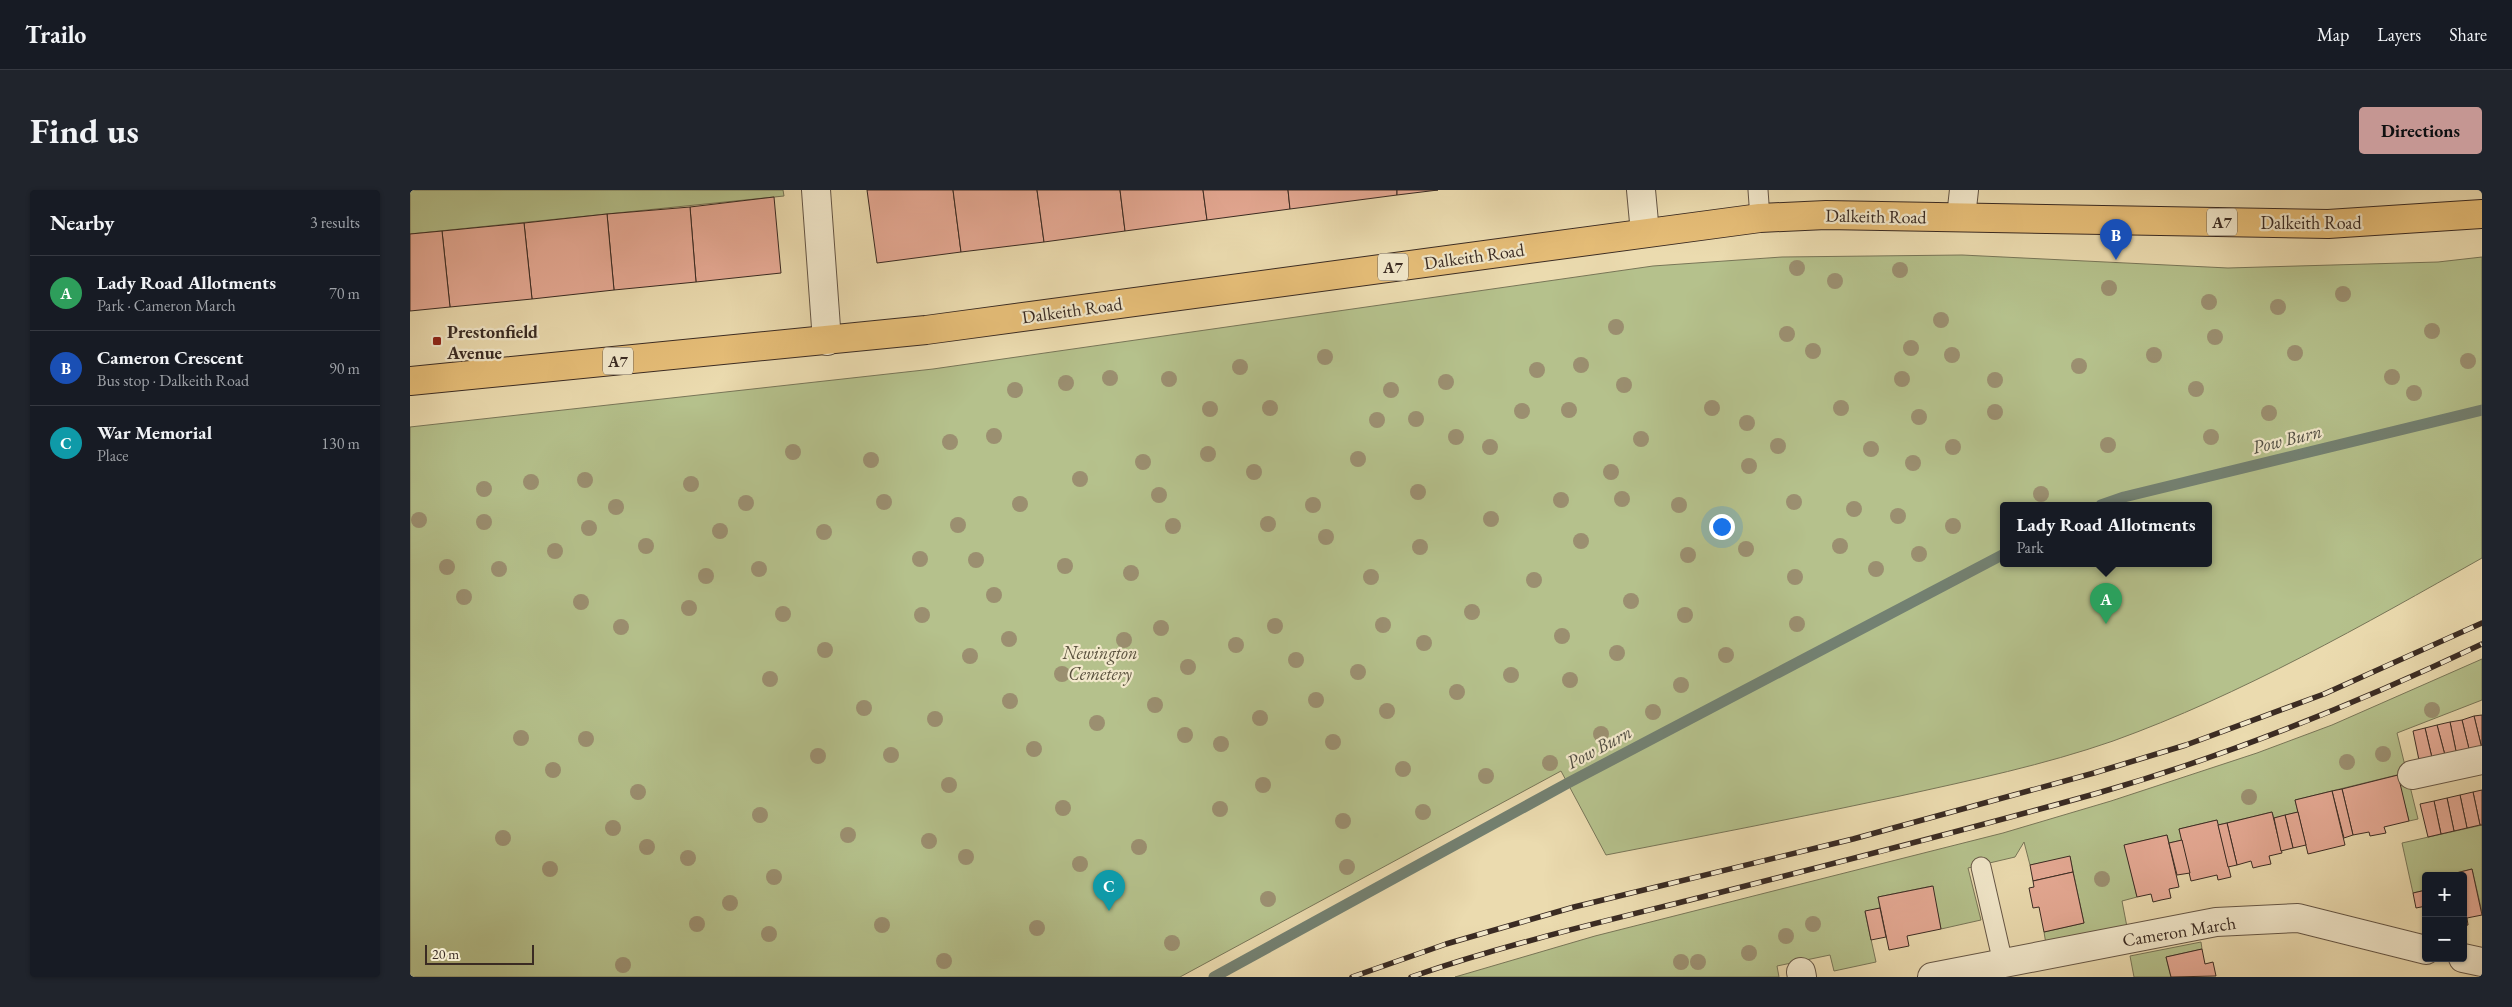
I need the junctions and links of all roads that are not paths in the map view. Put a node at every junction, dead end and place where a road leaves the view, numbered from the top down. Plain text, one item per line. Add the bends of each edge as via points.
1 (816, 190) edge
2 (1641, 190) edge
3 (1758, 190) edge
4 (1964, 190) edge
5 (2482, 214) edge
6 (1962, 217) junction
7 (1760, 218) junction
8 (1645, 233) junction
9 (827, 341) junction
10 (410, 380) edge
11 (2482, 760) edge
12 (2412, 775) dead end
13 (1982, 866) dead end
14 (2422, 949) edge
15 (2467, 959) edge
16 (2482, 962) edge
17 (2003, 963) junction
18 (1932, 977) edge

1 - 9 street
2 - 8 street
3 - 7 lane
4 - 6 street
5 - 6 main road, Dalkeith Road / A7 via 2328,224
6 - 7 main road, Dalkeith Road / A7 via 1826,215
7 - 8 main road, Dalkeith Road / A7
8 - 9 main road, Dalkeith Road / A7
9 - 10 main road, Dalkeith Road / A7
11 - 12 street
13 - 17 lane
14 - 17 street, Cameron March via 2298,918 2216,922
15 - 16 street
17 - 18 street, Cameron March

